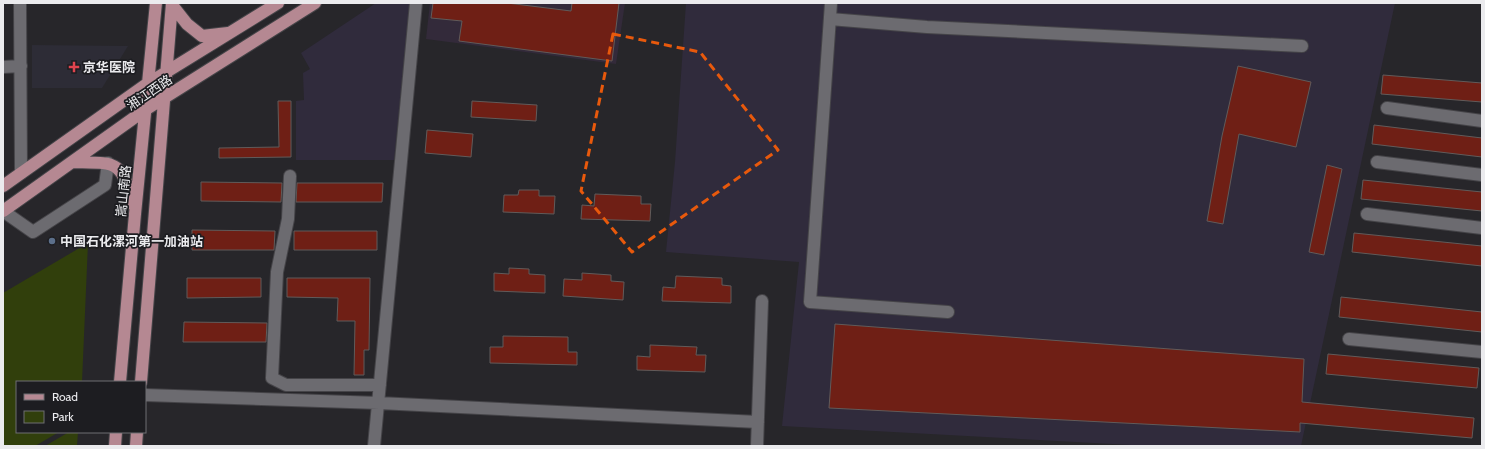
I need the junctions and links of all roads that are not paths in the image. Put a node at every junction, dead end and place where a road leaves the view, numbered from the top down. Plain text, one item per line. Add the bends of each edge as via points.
1 (20, 3) edge
2 (278, 3) edge
3 (315, 3) edge
4 (416, 3) edge
5 (831, 3) edge
6 (155, 4) edge
7 (172, 4) edge
8 (830, 19) junction
9 (231, 33) junction
10 (1302, 46) dead end
11 (20, 66) junction
12 (3, 67) edge
13 (166, 71) junction
14 (147, 84) junction
15 (163, 98) junction
16 (1387, 108) dead end
17 (145, 110) junction
18 (1482, 121) edge
19 (73, 162) junction
20 (1377, 162) dead end
21 (108, 163) junction
22 (21, 173) junction
23 (1482, 175) edge
24 (290, 176) dead end
25 (3, 186) edge
26 (3, 211) edge
27 (135, 214) junction
28 (1367, 214) dead end
29 (1482, 228) edge
30 (762, 301) dead end
31 (948, 312) dead end
32 (1349, 339) dead end
33 (1482, 352) edge
34 (120, 381) edge
35 (141, 381) edge
36 (380, 385) junction
37 (146, 395) edge
38 (379, 403) junction
39 (758, 422) junction
40 (116, 433) edge
41 (137, 433) edge
42 (115, 446) edge
43 (136, 446) edge
44 (374, 446) edge
45 (757, 446) edge

1 - 11 street
2 - 9 main road, 湘江西路
3 - 15 main road, 湘江西路
4 - 36 street
5 - 8 street
6 - 14 main road, 嵩山南路
7 - 9 main road via 187,24 202,36
7 - 13 main road
8 - 10 street via 927,27
8 - 31 street via 810,302
9 - 13 main road, 湘江西路
11 - 12 street
11 - 22 street
13 - 14 main road, 湘江西路
13 - 15 main road
14 - 17 main road, 嵩山南路
14 - 22 main road, 湘江西路
15 - 17 main road, 湘江西路
15 - 35 main road
16 - 18 street
17 - 19 main road, 湘江西路
17 - 27 main road, 嵩山南路
19 - 21 main road
19 - 26 main road, 湘江西路
20 - 23 street
21 - 26 street via 105,184 33,232
21 - 27 main road via 119,169 126,180
22 - 25 main road, 湘江西路
24 - 36 street via 288,219 277,272 272,378 286,385
27 - 34 main road, 嵩山南路
28 - 29 street
30 - 39 street
32 - 33 street
36 - 38 street
37 - 38 street
38 - 39 street
38 - 44 street
39 - 45 street
40 - 42 main road
41 - 43 main road

